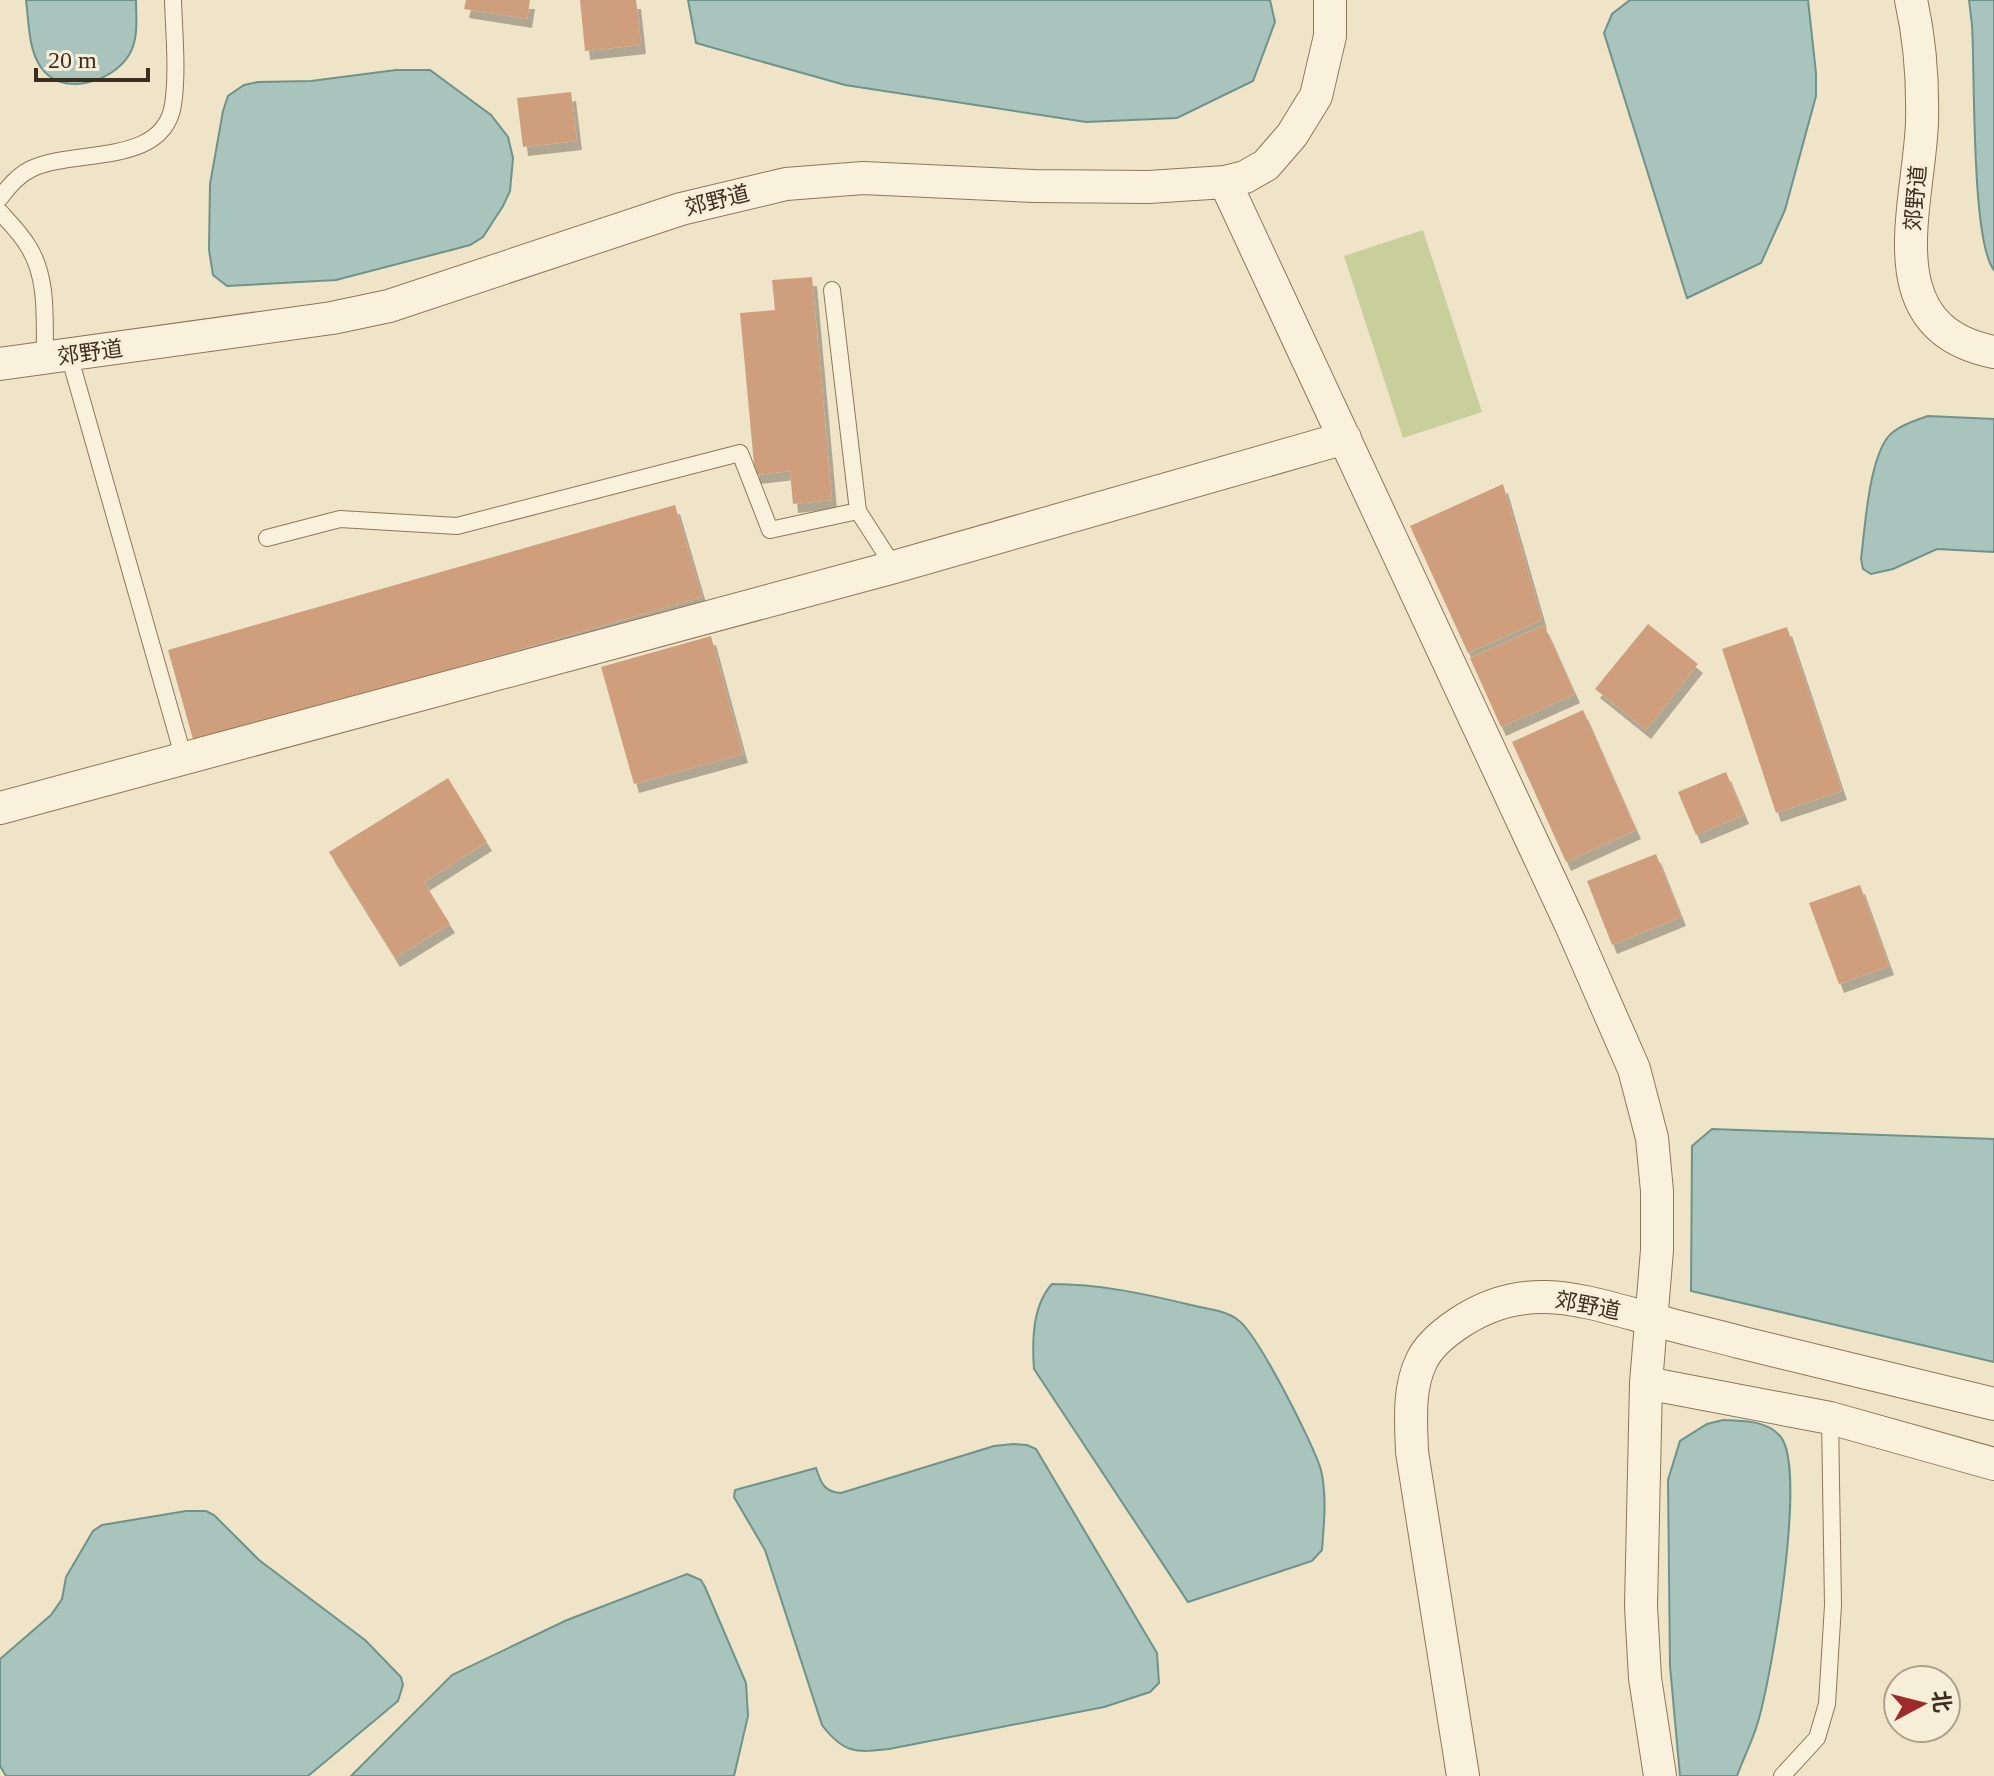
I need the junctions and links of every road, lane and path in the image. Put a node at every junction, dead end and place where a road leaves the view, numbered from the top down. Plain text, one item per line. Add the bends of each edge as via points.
1 (173, 0) edge
2 (1330, 0) edge
3 (1911, 0) edge
4 (1225, 182) junction
5 (0, 198) edge
6 (0, 212) edge
7 (832, 290) dead end
8 (1994, 352) edge
9 (57, 356) junction
10 (0, 364) edge
11 (1345, 438) junction
12 (858, 511) junction
13 (267, 538) dead end
14 (894, 567) junction
15 (184, 759) junction
16 (0, 808) edge
17 (1654, 1320) junction
18 (1646, 1383) junction
19 (1994, 1404) edge
20 (1830, 1418) junction
21 (1994, 1464) edge
22 (1463, 1776) edge
23 (1660, 1776) edge
24 (1782, 1776) edge

1 - 5 lane via 173,106 158,135 137,147 30,169
2 - 4 street, 郊野道 via 1330,36 1316,96 1266,165
3 - 8 street, 郊野道 via 1922,82 1912,274 1920,302 1934,323 1966,344
4 - 9 street, 郊野道 via 1034,186 863,178 786,184 681,209 389,306
4 - 11 street
6 - 9 lane via 39,269
7 - 12 lane
9 - 10 street, 郊野道
9 - 15 lane
11 - 14 street
11 - 17 street via 1634,1069 1656,1178
12 - 13 lane via 770,530 740,453 457,526 340,519
12 - 14 lane
14 - 15 street
15 - 16 street
17 - 18 street
17 - 19 street, 郊野道
17 - 22 street, 郊野道 via 1558,1296 1510,1301 1488,1307 1446,1332 1421,1361 1414,1382 1412,1452
18 - 20 street
18 - 23 street via 1641,1606 1645,1678
20 - 21 street
20 - 24 lane via 1833,1592 1827,1704 1817,1738

